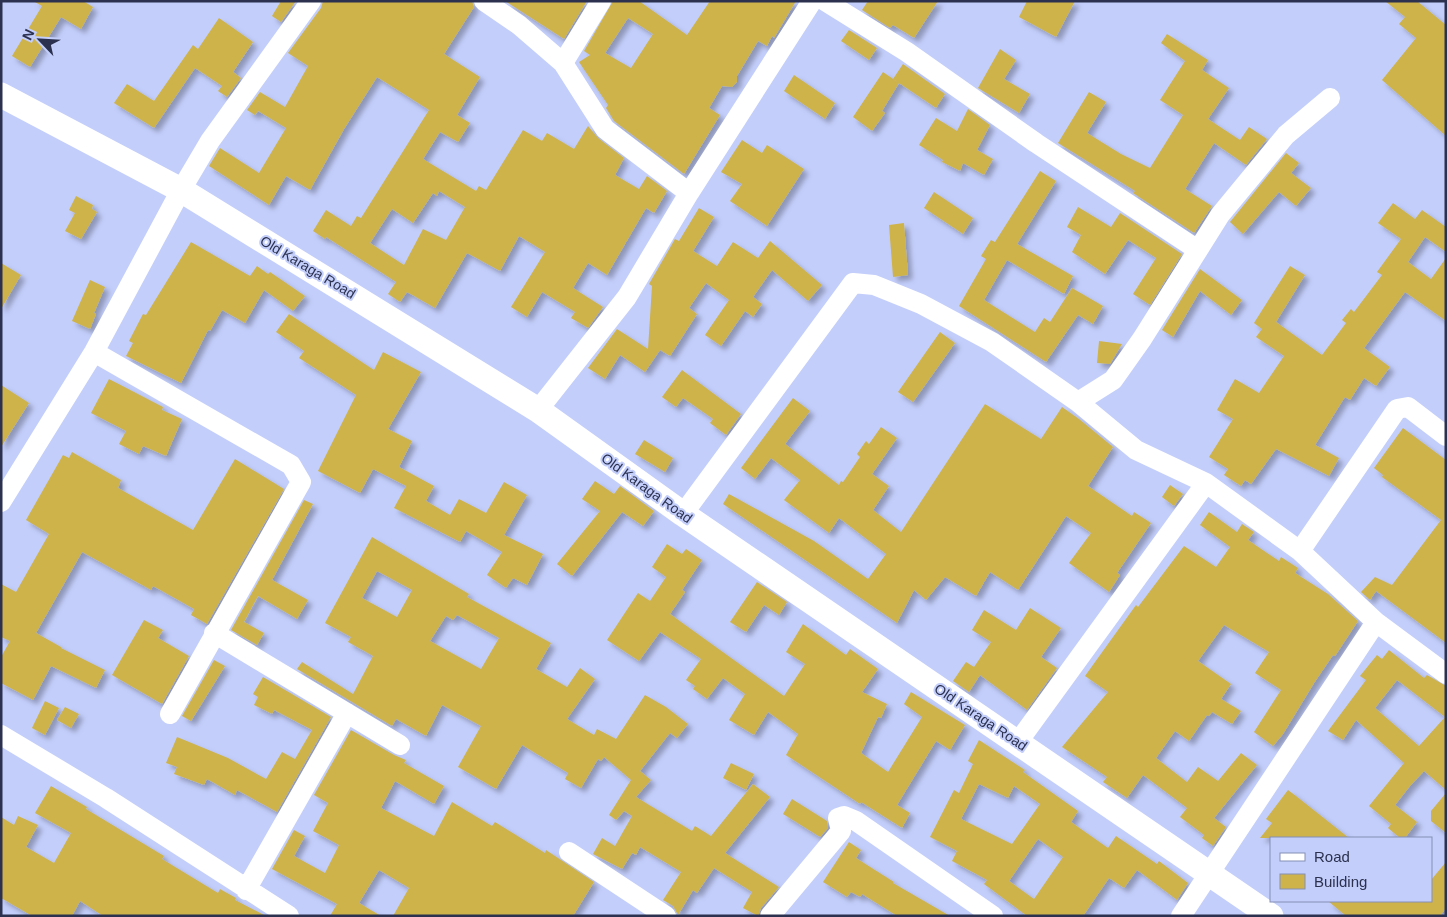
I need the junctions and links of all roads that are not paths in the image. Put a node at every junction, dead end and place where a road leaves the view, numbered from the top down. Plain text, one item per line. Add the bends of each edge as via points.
1 (311, 1) edge
2 (484, 1) edge
3 (602, 1) edge
4 (812, 1) edge
5 (826, 1) edge
6 (563, 64) junction
7 (1, 95) edge
8 (1330, 98) dead end
9 (181, 190) junction
10 (688, 193) junction
11 (1198, 250) junction
12 (94, 352) junction
13 (1078, 402) junction
14 (538, 410) junction
15 (1446, 436) edge
16 (1206, 483) junction
17 (1, 502) edge
18 (683, 514) junction
19 (1300, 551) junction
20 (1376, 622) junction
21 (214, 633) junction
22 (1446, 674) edge
23 (347, 713) junction
24 (170, 714) dead end
25 (1, 735) edge
26 (1018, 742) junction
27 (400, 745) dead end
28 (569, 852) dead end
29 (1211, 873) junction
30 (246, 890) junction
31 (289, 916) edge
32 (666, 916) edge
33 (770, 916) edge
34 (993, 916) edge
35 (1181, 916) edge
36 (1271, 916) edge

1 - 9 street via 236,103
2 - 6 street via 519,25
3 - 6 street
4 - 10 street
5 - 11 street via 907,52 1036,143
6 - 10 street via 605,130
7 - 9 street, Old Karaga Road
8 - 11 street via 1286,135 1220,215
9 - 12 street
9 - 14 street, Old Karaga Road
10 - 14 street via 627,297
11 - 13 street via 1113,380
12 - 17 street
12 - 21 street via 291,465 300,482
13 - 16 street via 1136,450
13 - 18 street via 992,342 921,304 874,285 853,283
14 - 18 street, Old Karaga Road
15 - 19 street via 1408,407 1397,409
16 - 19 street
16 - 26 street
18 - 26 street, Old Karaga Road
19 - 20 street
20 - 22 street
20 - 29 street
21 - 23 street
21 - 24 street
23 - 27 street
23 - 30 street
25 - 30 street via 106,798
26 - 29 street, Old Karaga Road
28 - 32 street
29 - 35 street
29 - 36 street, Old Karaga Road
30 - 31 street
33 - 34 street via 841,831 838,818 844,816 856,821

